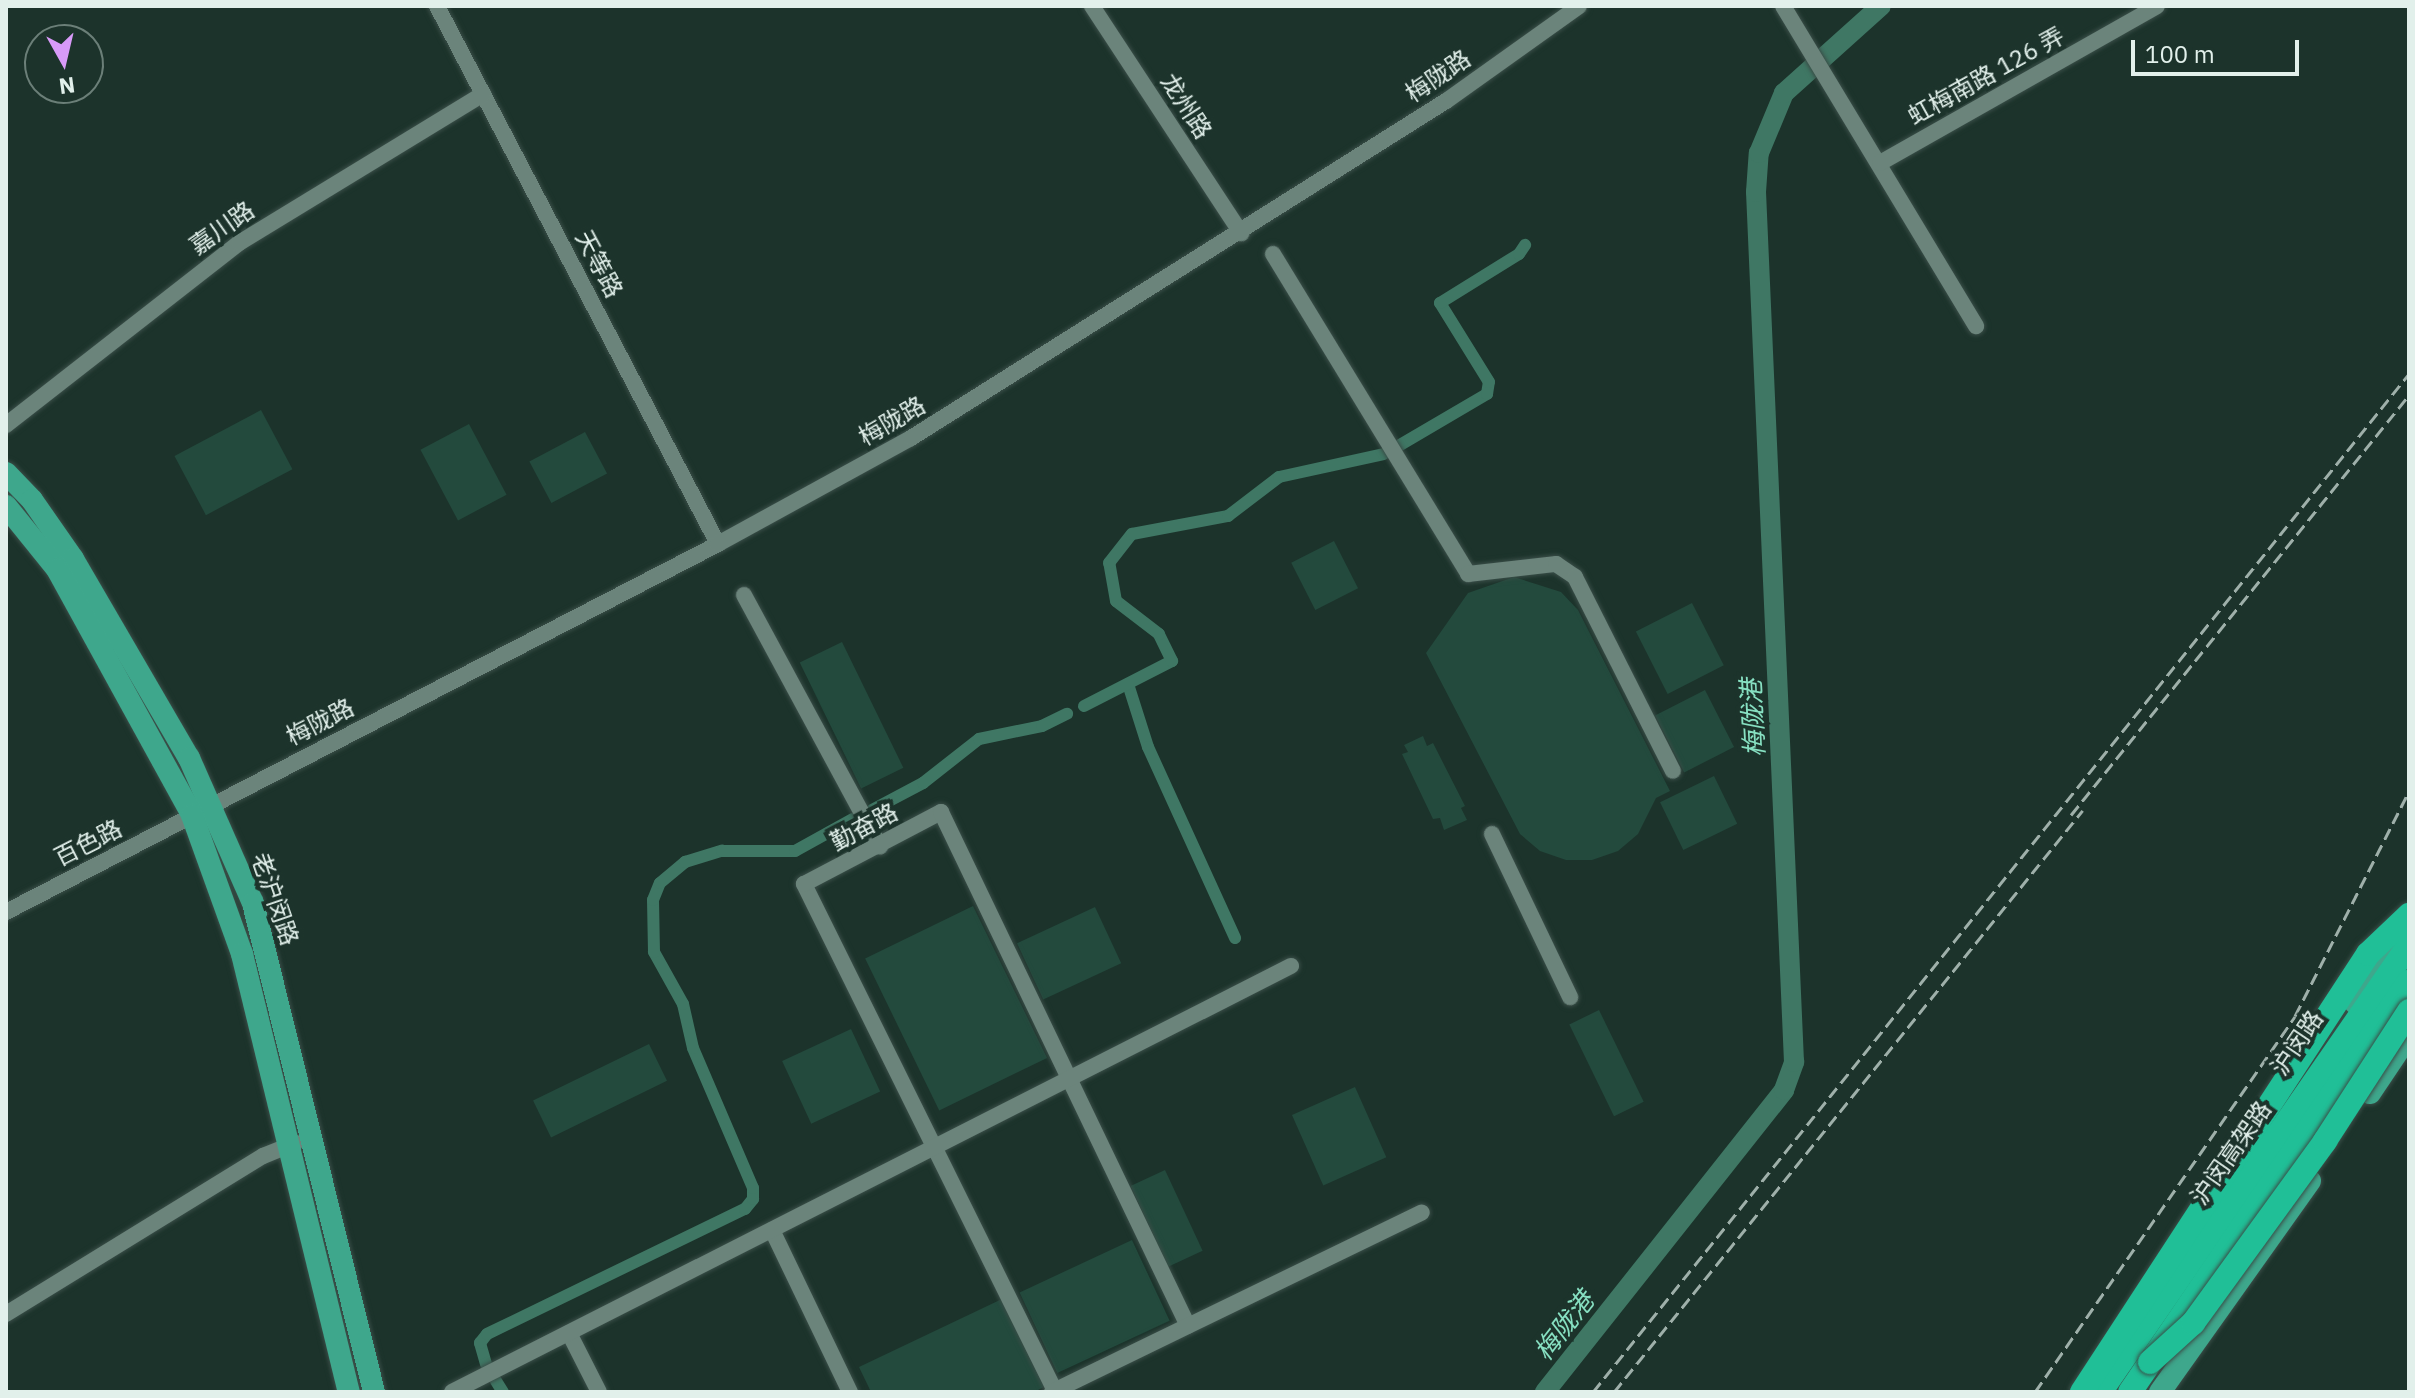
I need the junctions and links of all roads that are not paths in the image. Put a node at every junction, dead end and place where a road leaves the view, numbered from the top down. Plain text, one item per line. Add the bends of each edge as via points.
1 (437, 6) edge
2 (1092, 6) edge
3 (1579, 6) edge
4 (1783, 6) edge
5 (2157, 6) edge
6 (483, 94) junction
7 (1880, 163) junction
8 (1241, 233) junction
9 (1273, 254) dead end
10 (1976, 326) dead end
11 (6, 425) edge
12 (6, 473) edge
13 (6, 506) edge
14 (718, 544) junction
15 (744, 595) dead end
16 (1673, 771) dead end
17 (202, 810) junction
18 (1492, 834) dead end
19 (880, 847) junction
20 (6, 912) edge
21 (2407, 930) edge
22 (1291, 966) dead end
23 (2409, 985) edge
24 (1570, 997) dead end
25 (2409, 1011) edge
26 (2409, 1035) edge
27 (1073, 1077) junction
28 (309, 1139) junction
29 (286, 1146) junction
30 (934, 1147) junction
31 (1422, 1212) dead end
32 (772, 1230) junction
33 (6, 1314) edge
34 (1188, 1326) junction
35 (569, 1333) junction
36 (2150, 1362) junction
37 (1054, 1391) edge
38 (2143, 1391) edge
39 (349, 1392) edge
40 (374, 1392) edge
41 (452, 1392) edge
42 (599, 1392) edge
43 (850, 1392) edge
44 (2082, 1392) edge
45 (2093, 1392) edge
46 (2100, 1392) edge

1 - 6 street, 天等路
2 - 8 street, 龙州路
3 - 8 street, 梅陇路 via 1446,101
4 - 7 street
5 - 7 street, 虹梅南路 126 弄
6 - 11 street, 嘉川路 via 239,243
6 - 14 street, 天等路
7 - 10 street
8 - 14 street, 梅陇路 via 921,432
9 - 16 street via 1468,574 1556,564 1575,577
12 - 17 main road, 老沪闵路 via 73,559
13 - 17 main road, 老沪闵路 via 57,569
14 - 17 street, 梅陇路
15 - 19 street
17 - 20 street, 百色路
17 - 28 main road, 老沪闵路 via 253,903
17 - 29 main road, 老沪闵路
18 - 24 street
19 - 27 street, 勤奋路 via 941,812
19 - 30 street, 勤奋路 via 804,884
21 - 44 highway via 2368,954
21 - 45 main road, 沪闵路
21 - 46 highway, 沪闵高架路
22 - 27 street
23 - 36 highway, 沪闵高架路, bridge
23 - 38 main road
25 - 36 highway, bridge via 2325,1141 2193,1323
26 - 38 main road via 2190,1350
27 - 30 street
27 - 34 street, 勤奋路
28 - 29 street
28 - 40 main road, 老沪闵路
29 - 33 street
29 - 39 main road, 老沪闵路
30 - 32 street
30 - 37 street, 勤奋路
31 - 34 street
32 - 35 street
32 - 43 street
34 - 37 street
35 - 41 street
35 - 42 street
36 - 38 highway, 沪闵高架路

